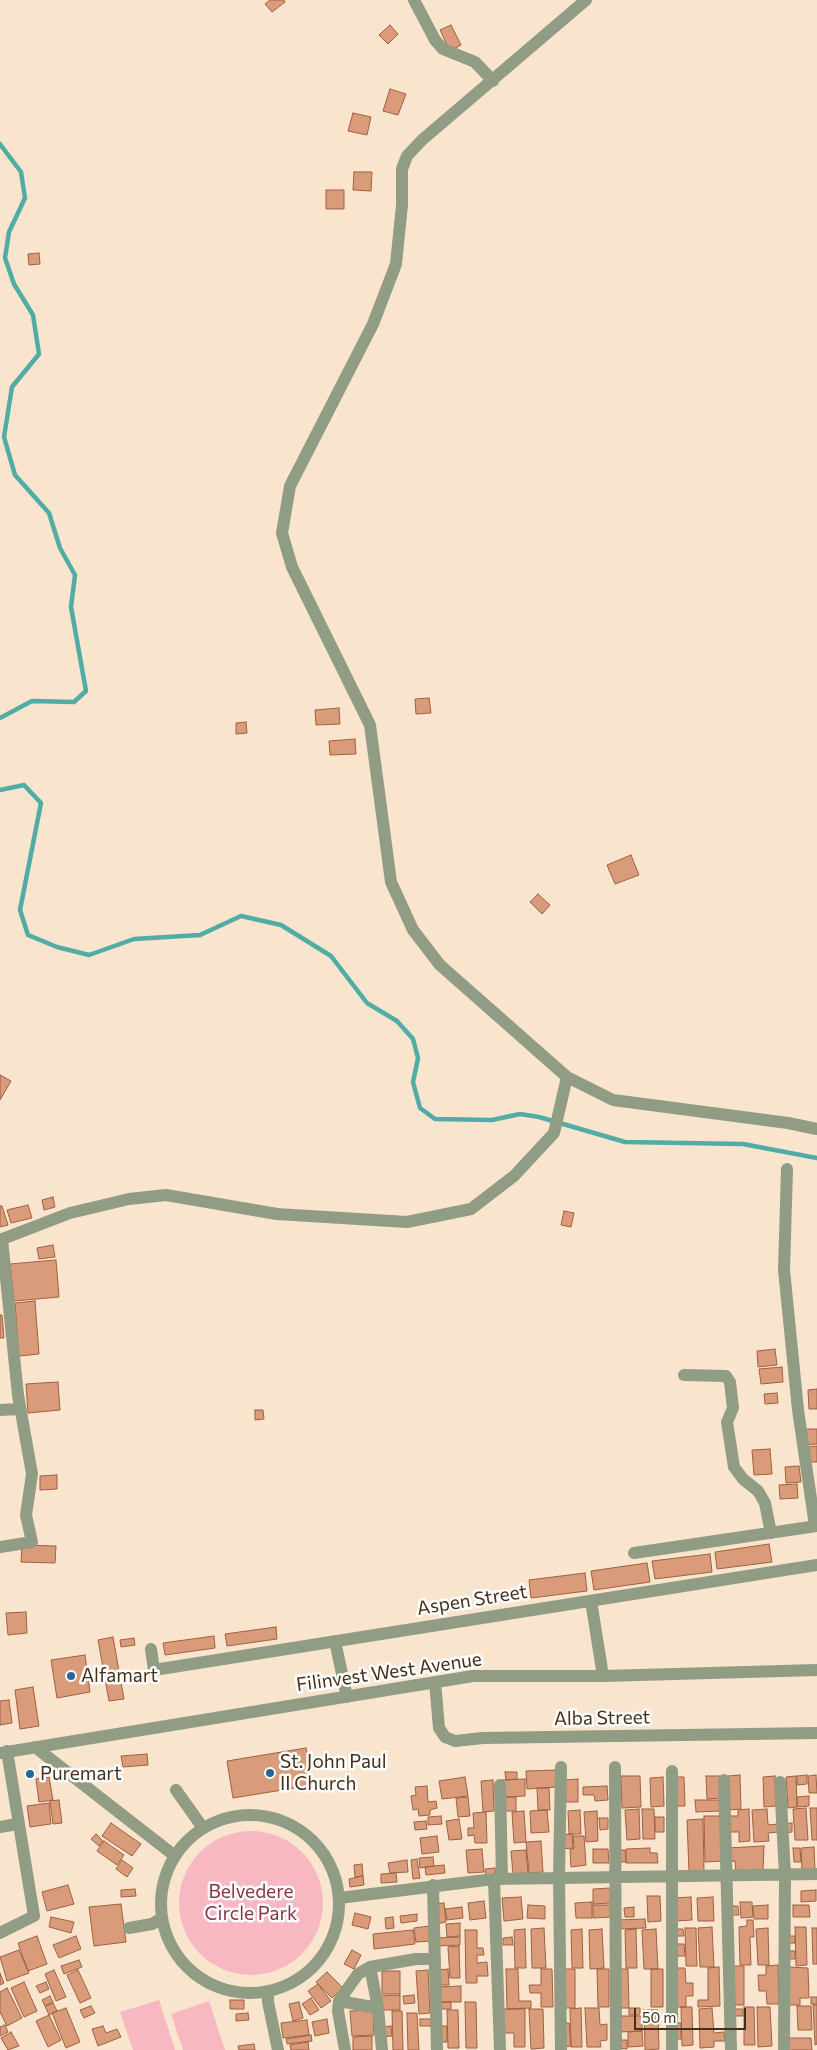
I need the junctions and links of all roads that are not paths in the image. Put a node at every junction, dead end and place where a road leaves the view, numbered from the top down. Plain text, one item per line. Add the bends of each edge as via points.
1 (414, 0) edge
2 (586, 0) edge
3 (493, 81) junction
4 (567, 1077) junction
5 (817, 1129) edge
6 (787, 1169) dead end
7 (1, 1240) edge
8 (684, 1375) dead end
9 (20, 1408) junction
10 (0, 1410) edge
11 (816, 1526) edge
12 (771, 1533) junction
13 (0, 1548) edge
14 (634, 1553) dead end
15 (817, 1565) edge
16 (591, 1601) junction
17 (335, 1641) junction
18 (151, 1650) dead end
19 (817, 1670) edge
20 (603, 1676) junction
21 (435, 1682) junction
22 (347, 1696) junction
23 (817, 1733) edge
24 (35, 1747) junction
25 (3, 1752) edge
26 (561, 1767) dead end
27 (615, 1767) dead end
28 (672, 1771) dead end
29 (724, 1780) dead end
30 (780, 1782) dead end
31 (500, 1785) dead end
32 (176, 1790) dead end
33 (17, 1824) junction
34 (0, 1827) edge
35 (203, 1828) junction
36 (175, 1856) junction
37 (817, 1874) edge
38 (785, 1875) junction
39 (616, 1876) junction
40 (670, 1876) junction
41 (726, 1876) junction
42 (559, 1877) junction
43 (498, 1879) junction
44 (433, 1885) junction
45 (339, 1898) junction
46 (162, 1918) junction
47 (129, 1928) dead end
48 (0, 1932) edge
49 (435, 1959) junction
50 (370, 1967) junction
51 (268, 1990) junction
52 (339, 2001) junction
53 (378, 2008) junction
54 (278, 2050) edge
55 (345, 2050) edge
56 (382, 2050) edge
57 (437, 2050) edge
58 (500, 2050) edge
59 (561, 2050) edge
60 (616, 2050) edge
61 (672, 2050) edge
62 (731, 2050) edge
63 (784, 2050) edge

1 - 3 street via 443,49 475,62
2 - 3 street
3 - 4 street via 407,156 402,169 396,264 372,324 290,486 282,533 292,567 370,725 391,882 413,930 440,965
4 - 5 street via 613,1100 788,1122
4 - 7 street via 554,1133 514,1176 471,1209 406,1222 277,1214 166,1195 130,1199 70,1213
6 - 11 street via 784,1270 798,1410
7 - 9 street
8 - 12 street via 726,1376 730,1382 733,1408 727,1422 734,1467 758,1491 765,1503
9 - 10 street
9 - 13 street via 32,1474 26,1515 32,1542
11 - 12 street
12 - 14 street
15 - 16 street, Aspen Street
16 - 17 street, Aspen Street
16 - 20 street
17 - 18 street, Aspen Street via 154,1670
17 - 22 street
19 - 20 street, Filinvest West Avenue
20 - 21 street, Filinvest West Avenue via 472,1676
21 - 22 street, Filinvest West Avenue
21 - 23 street, Alba Street via 439,1728 445,1737 455,1741
22 - 24 street, Filinvest West Avenue
24 - 25 street, Filinvest West Avenue
24 - 36 street
25 - 33 street
26 - 42 street
27 - 39 street
28 - 40 street
29 - 41 street
30 - 38 street
31 - 43 street
32 - 35 street
33 - 34 street
33 - 48 street via 34,1916
35 - 36 street via 187,1840
35 - 45 street via 226,1818 250,1815 286,1822 323,1852 334,1874
36 - 46 street via 162,1886
37 - 38 street
38 - 41 street
38 - 63 street
39 - 40 street
39 - 42 street
39 - 60 street
40 - 41 street
40 - 61 street
41 - 62 street
42 - 43 street
42 - 59 street
43 - 44 street
43 - 58 street
44 - 45 street
44 - 49 street
45 - 51 street via 334,1935 321,1958 292,1982
46 - 47 street via 152,1924
46 - 51 street via 173,1949 199,1977 235,1992
49 - 50 street
49 - 57 street
50 - 52 street via 358,1974
50 - 53 street
51 - 54 street
52 - 53 street
52 - 55 street
53 - 56 street

